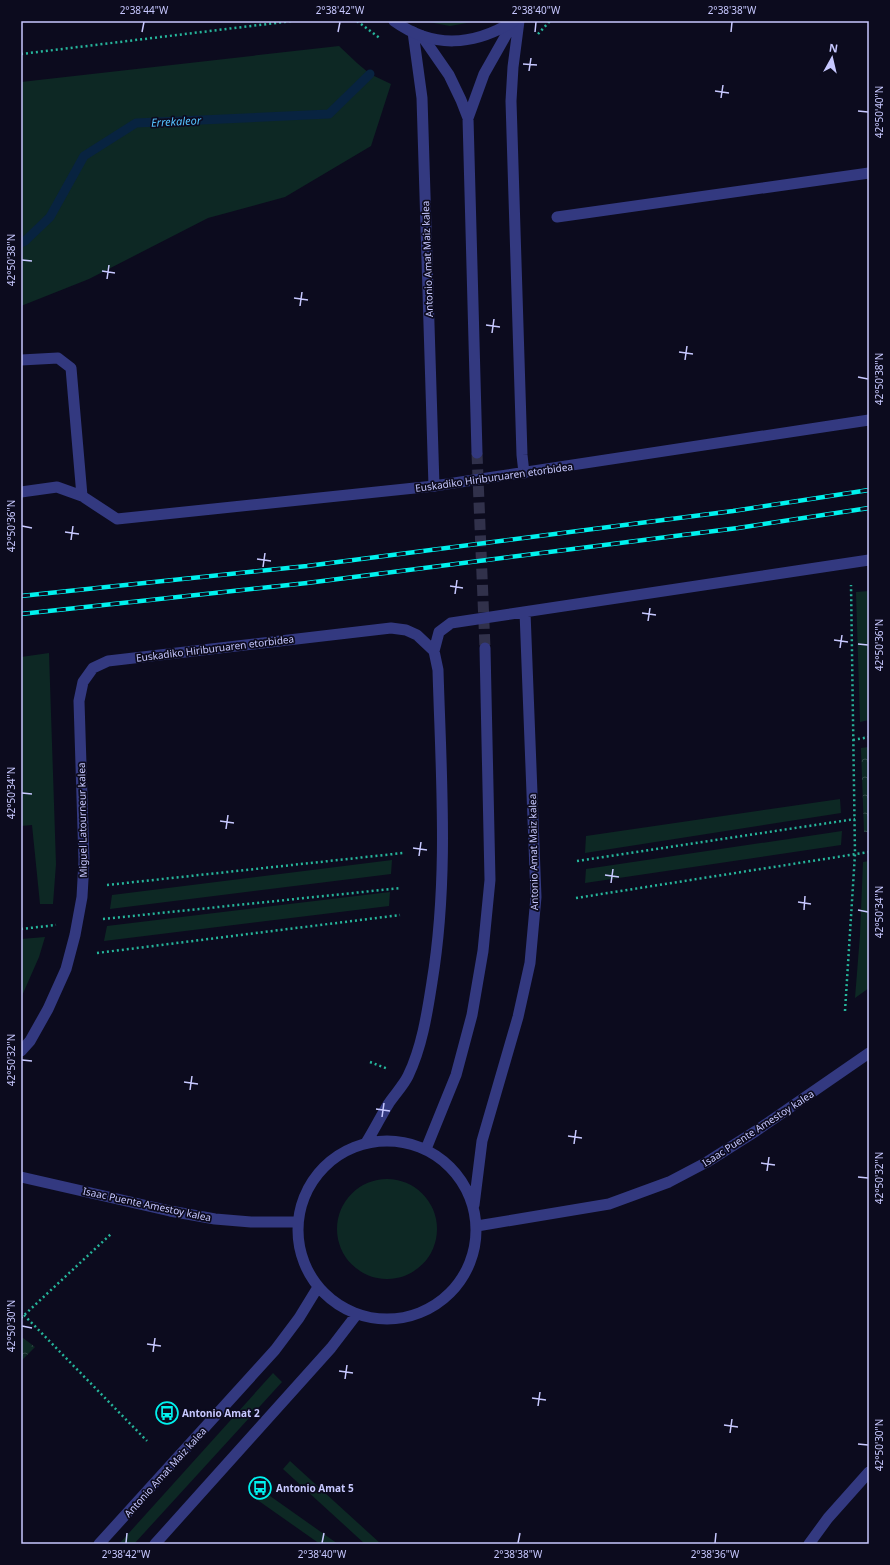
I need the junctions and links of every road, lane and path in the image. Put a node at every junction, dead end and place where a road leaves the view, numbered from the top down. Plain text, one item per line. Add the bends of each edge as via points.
1 (292, 21) edge
2 (394, 21) edge
3 (514, 21) edge
4 (519, 21) edge
5 (418, 34) junction
6 (21, 54) edge
7 (468, 118) junction
8 (869, 174) edge
9 (557, 217) dead end
10 (21, 360) edge
11 (869, 420) edge
12 (477, 453) tunnel mouth
13 (524, 473) junction
14 (434, 486) junction
15 (21, 492) edge
16 (82, 496) junction
17 (869, 560) edge
18 (851, 586) dead end
19 (525, 612) junction
20 (485, 648) tunnel mouth
21 (434, 651) junction
22 (108, 661) joint
23 (869, 737) edge
24 (853, 740) junction
25 (855, 819) junction
26 (869, 852) edge
27 (403, 853) dead end
28 (855, 854) junction
29 (577, 861) dead end
30 (107, 885) dead end
31 (401, 888) dead end
32 (576, 898) dead end
33 (400, 915) dead end
34 (103, 919) dead end
35 (63, 924) dead end
36 (21, 930) edge
37 (97, 953) dead end
38 (845, 1011) dead end
39 (21, 1051) edge
40 (869, 1053) edge
41 (366, 1142) junction
42 (426, 1149) junction
43 (21, 1177) edge
44 (474, 1205) junction
45 (298, 1222) junction
46 (477, 1226) junction
47 (111, 1234) dead end
48 (318, 1287) junction
49 (357, 1314) junction
50 (24, 1315) junction
51 (21, 1318) edge
52 (147, 1441) dead end
53 (869, 1472) edge
54 (99, 1544) edge
55 (155, 1544) edge
56 (809, 1544) edge

1 - 6 path
2 - 5 street
3 - 5 street via 485,36 460,41 441,40
3 - 7 street via 484,74
4 - 13 street via 511,101
5 - 7 street via 450,76
5 - 14 street, Antonio Amat Maiz kalea
7 - 12 street
8 - 9 street
10 - 16 street via 58,358 71,368
11 - 13 street, Euskadiko Hiriburuaren etorbidea
13 - 14 street, Euskadiko Hiriburuaren etorbidea
14 - 16 street, Euskadiko Hiriburuaren etorbidea via 117,519
15 - 16 street via 57,487
17 - 19 street
18 - 24 path
19 - 21 street via 451,623 439,632
19 - 44 street, Antonio Amat Maiz kalea via 536,897 530,963 518,1017 482,1141
20 - 42 street via 490,880 483,951 472,1015 456,1076
21 - 22 street, Euskadiko Hiriburuaren etorbidea via 418,635 391,628
21 - 41 street via 438,670 443,838 442,900 436,959 430,997 408,1077 388,1104
22 - 39 street, Miguel Latourneur kalea via 93,668 83,682 79,701 84,861 82,897 75,935 66,969 48,1009
23 - 24 path
24 - 25 path
25 - 28 path
25 - 29 path
26 - 28 path
27 - 30 path
28 - 32 path
28 - 38 path
31 - 34 path
33 - 37 path
35 - 36 path
40 - 46 street, Isaac Puente Amestoy kalea via 756,1131 669,1182 609,1204
41 - 42 street via 396,1141
41 - 45 street via 340,1153 319,1171 304,1195
42 - 44 street via 456,1172 467,1187
43 - 45 street, Isaac Puente Amestoy kalea via 215,1219
44 - 46 street
45 - 48 street via 298,1245 306,1268
46 - 49 street via 473,1255 461,1281 440,1302 414,1315 386,1319
47 - 50 path
48 - 49 street via 336,1303
48 - 54 street, Antonio Amat Maiz kalea via 275,1350
49 - 55 street via 331,1348
50 - 51 path
50 - 52 path
53 - 56 street via 828,1518

